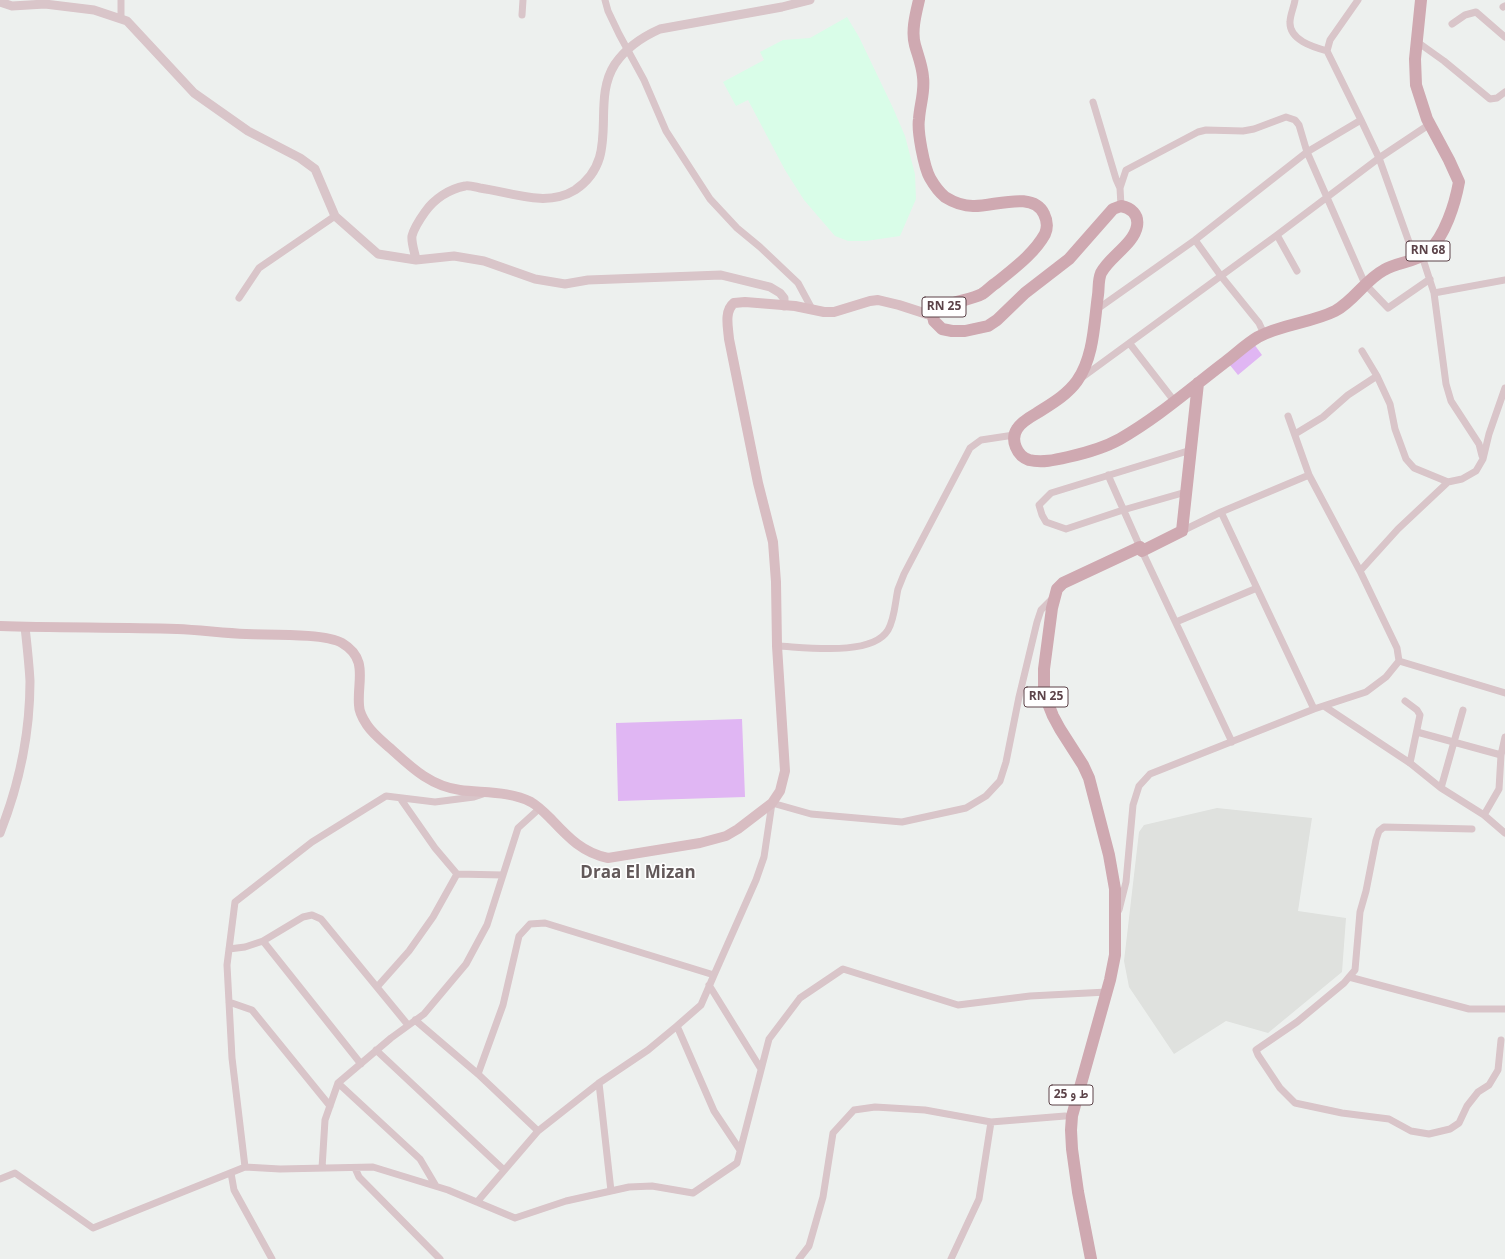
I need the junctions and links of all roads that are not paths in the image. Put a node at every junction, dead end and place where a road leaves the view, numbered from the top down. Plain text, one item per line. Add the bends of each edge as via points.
1 (121, 0) edge
2 (523, 0) edge
3 (605, 0) edge
4 (810, 0) edge
5 (919, 0) edge
6 (1295, 0) edge
7 (1358, 0) edge
8 (1421, 0) edge
9 (0, 2) edge
10 (522, 15) dead end
11 (121, 19) junction
12 (1452, 24) dead end
13 (1505, 37) edge
14 (1416, 41) junction
15 (627, 50) junction
16 (1327, 51) junction
17 (1505, 92) edge
18 (1093, 102) dead end
19 (1362, 120) junction
20 (1430, 124) junction
21 (1307, 152) junction
22 (1379, 158) junction
23 (1120, 188) junction
24 (1328, 196) junction
25 (1121, 206) junction
26 (336, 216) junction
27 (1277, 235) junction
28 (1195, 240) junction
29 (1418, 257) junction
30 (416, 260) junction
31 (1297, 271) dead end
32 (1221, 276) junction
33 (1430, 279) junction
34 (1505, 280) edge
35 (1365, 284) junction
36 (1434, 293) junction
37 (239, 298) dead end
38 (784, 306) junction
39 (812, 309) junction
40 (1095, 310) junction
41 (933, 316) junction
42 (1264, 334) junction
43 (1130, 344) junction
44 (1362, 351) dead end
45 (1377, 376) junction
46 (1077, 381) junction
47 (1198, 384) junction
48 (1505, 388) edge
49 (1175, 402) junction
50 (1288, 416) dead end
51 (1295, 434) junction
52 (1014, 435) junction
53 (1191, 450) junction
54 (1482, 459) junction
55 (1108, 475) junction
56 (1310, 475) junction
57 (1448, 482) junction
58 (1186, 492) junction
59 (1124, 510) junction
60 (1221, 512) junction
61 (1182, 531) junction
62 (1141, 549) junction
63 (1360, 571) junction
64 (1257, 588) junction
65 (1054, 597) junction
66 (1176, 622) junction
67 (0, 626) edge
68 (25, 626) junction
69 (777, 646) junction
70 (1399, 661) junction
71 (1505, 693) edge
72 (1405, 701) dead end
73 (1324, 706) junction
74 (1314, 709) junction
75 (1463, 710) dead end
76 (1417, 732) junction
77 (1505, 737) edge
78 (1454, 741) junction
79 (1232, 742) junction
80 (1501, 755) junction
81 (1410, 763) junction
82 (1505, 778) edge
83 (1441, 788) junction
84 (1499, 789) junction
85 (487, 792) junction
86 (400, 798) junction
87 (772, 803) junction
88 (540, 808) junction
89 (1484, 815) junction
90 (1472, 829) dead end
91 (0, 833) edge
92 (1505, 833) edge
93 (457, 874) junction
94 (503, 875) junction
95 (1115, 929) junction
96 (263, 941) junction
97 (229, 949) junction
98 (714, 975) junction
99 (1349, 977) junction
100 (709, 985) junction
101 (377, 988) junction
102 (1104, 992) junction
103 (229, 1002) junction
104 (1505, 1009) edge
105 (415, 1020) junction
106 (408, 1025) junction
107 (677, 1026) junction
108 (1501, 1040) dead end
109 (376, 1050) junction
110 (361, 1064) junction
111 (761, 1069) junction
112 (478, 1074) junction
113 (338, 1083) junction
114 (599, 1083) junction
115 (330, 1106) junction
116 (1065, 1116) junction
117 (991, 1122) junction
118 (538, 1131) junction
119 (740, 1150) junction
120 (245, 1167) junction
121 (322, 1168) junction
122 (355, 1168) junction
123 (504, 1170) junction
124 (231, 1173) junction
125 (0, 1179) edge
126 (436, 1186) junction
127 (611, 1191) junction
128 (477, 1202) junction
129 (272, 1259) edge
130 (440, 1259) edge
131 (799, 1259) edge
132 (951, 1259) edge
133 (1082, 1259) edge
134 (1091, 1259) edge

1 - 11 street
2 - 10 street
3 - 15 street
4 - 15 street via 660,29 642,37
5 - 41 main road, RN 25 via 914,44 921,59 924,77 918,132 929,176 935,187 959,204 983,206 1020,201 1032,203 1043,210 1048,220 1041,241 1016,267 982,294 939,308
6 - 16 street via 1290,22 1292,31 1298,38
7 - 16 street via 1330,40
8 - 14 main road, RN 68
9 - 11 street via 12,6 45,4 94,10
11 - 26 street via 127,21 194,93 248,131 300,158 315,169
12 - 13 street via 1465,15 1476,12
14 - 17 street via 1490,99
14 - 20 main road, RN 68 via 1414,74 1422,106
15 - 30 street via 615,65 609,79 605,95 602,147 597,165 588,179 574,190 554,198 528,198 465,186 448,192 432,202 412,237
15 - 39 street via 647,86 666,131 710,199 736,228 798,282
16 - 19 street
18 - 23 street
19 - 21 street
19 - 22 street
20 - 22 street
20 - 29 main road, RN 68 via 1459,182 1448,218 1437,241
21 - 23 street via 1297,122 1289,117 1254,129 1206,130 1126,170
21 - 24 street
21 - 28 street
22 - 24 street
22 - 29 street
23 - 25 street
24 - 27 street
24 - 35 street
25 - 40 main road via 1128,207 1134,212 1138,218 1137,227 1134,235 1101,274
25 - 41 main road, RN 25 via 1114,209 1069,259 988,326 965,332 952,331 942,329 934,321
26 - 30 street via 378,254
26 - 37 street via 259,268
27 - 31 street
27 - 32 street
28 - 32 street
28 - 40 street
29 - 33 street
29 - 35 main road, RN 68 via 1378,273
30 - 38 street via 454,256 484,261 535,279 565,284 588,280 721,275 770,287 784,298
32 - 42 street
32 - 43 street
33 - 35 street via 1388,308
33 - 36 street
34 - 36 street
35 - 42 main road, RN 68 via 1334,312
36 - 54 street via 1446,384 1451,400 1479,444
38 - 39 main road
38 - 69 main road via 738,302 731,305 727,316 729,338 758,483 773,542
39 - 41 main road via 834,312 878,300
40 - 46 main road via 1089,354
42 - 47 main road, RN 68
43 - 46 street
43 - 49 street
44 - 45 street
45 - 51 street
45 - 57 street via 1390,404 1395,429 1406,460 1414,468
46 - 52 main road via 1070,390 1024,421
47 - 49 main road
47 - 53 main road
48 - 54 street
49 - 52 main road via 1119,440 1083,454 1053,460 1030,460 1022,457 1014,443
50 - 51 street
51 - 56 street
52 - 69 street via 981,440 970,448 904,574 888,629 882,638 848,647
53 - 55 street
53 - 58 main road
54 - 57 street via 1476,471 1462,479
55 - 59 street
55 - 59 street via 1051,493 1039,505 1042,515 1046,522 1066,529
56 - 60 street
56 - 63 street
57 - 63 street via 1398,529
58 - 59 street
58 - 61 main road
59 - 62 street
60 - 61 street
60 - 64 street
61 - 62 main road, RN 25
62 - 65 main road, RN 25 via 1063,583
62 - 66 street
63 - 70 street via 1397,648
64 - 66 street
64 - 74 street
65 - 87 street via 1041,610 1037,622 1000,781 986,796 966,808 902,822 811,814
65 - 95 main road, RN 25 via 1044,687 1053,716 1089,778 1115,889
66 - 79 street
67 - 68 main road
68 - 85 main road via 178,629 334,640 347,647 357,659 361,671 361,715 378,737 418,773 440,786
68 - 91 street via 30,681 26,739 17,782
69 - 87 main road via 785,771 780,791
70 - 71 street
70 - 73 street via 1386,677 1366,692
72 - 76 street via 1420,715
73 - 74 street
73 - 81 street
74 - 79 street
75 - 78 street
76 - 78 street
76 - 81 street
77 - 80 street
78 - 80 street
78 - 83 street
79 - 95 street via 1150,774 1140,786 1133,805 1126,882
80 - 84 street
81 - 83 street
82 - 84 street
83 - 89 street
84 - 89 street
85 - 86 street via 474,797 435,802
85 - 88 main road via 520,797
86 - 93 street
86 - 97 street via 386,796 312,842 235,902
87 - 88 main road via 749,822 726,836 700,844 608,858 579,846
87 - 98 street via 764,857
88 - 94 street via 518,828
89 - 92 street
90 - 99 street via 1384,827 1379,831 1360,912 1354,970
93 - 94 street
93 - 101 street via 433,917 409,951
94 - 105 street via 487,925 466,964 424,1014
95 - 102 main road, RN 25 via 1115,955
96 - 97 street
96 - 101 street via 303,917 312,915 321,919
96 - 110 street
97 - 103 street
98 - 100 street
98 - 112 street via 545,924 530,924 519,936 503,1005
99 - 104 street via 1469,1009
99 - 108 street via 1297,1022 1256,1050 1280,1088 1296,1103 1342,1113 1389,1119 1410,1131 1429,1134 1450,1129 1459,1123 1470,1101 1489,1084 1498,1070
100 - 107 street via 701,1005
100 - 111 street
101 - 106 street
102 - 111 street via 1030,996 958,1005 843,969 800,998 769,1039
102 - 116 main road, ط و 25
102 - 134 main road, RN 25 via 1070,1130 1078,1192
103 - 115 street via 252,1010
103 - 120 street via 232,1058
105 - 106 street
105 - 112 street
106 - 109 street
107 - 114 street via 648,1050
107 - 119 street via 714,1111
109 - 110 street
109 - 123 street
110 - 113 street
111 - 119 street
112 - 118 street
113 - 115 street
113 - 126 street via 420,1159
114 - 118 street
114 - 127 street
115 - 121 street via 325,1120
116 - 117 street
116 - 133 main road, ط و 25 via 1063,1135
117 - 131 street via 918,1110 875,1107 854,1110 833,1133 823,1197 809,1246
117 - 132 street via 979,1199
118 - 123 street
119 - 127 street via 737,1163 693,1193 652,1186
120 - 121 street
120 - 124 street
121 - 122 street
122 - 126 street via 373,1167
122 - 130 street via 360,1177
123 - 128 street
124 - 125 street via 93,1228 15,1173
124 - 129 street via 234,1190
126 - 128 street
127 - 128 street via 566,1201 514,1218

